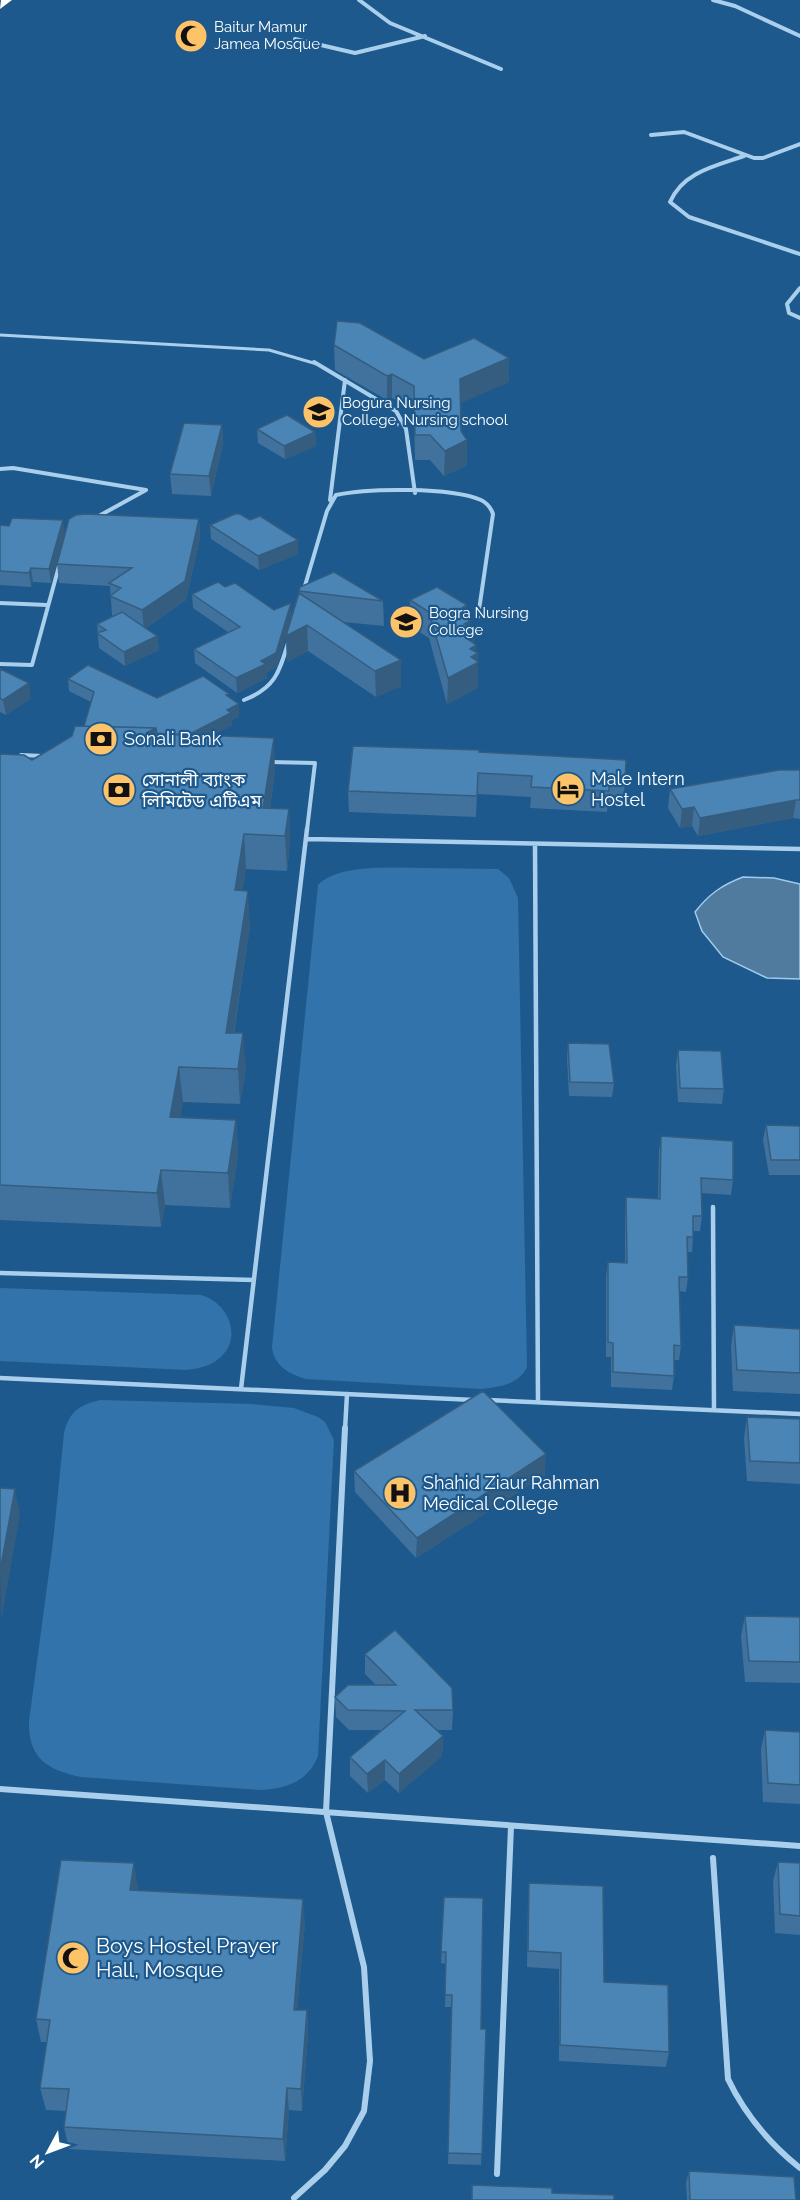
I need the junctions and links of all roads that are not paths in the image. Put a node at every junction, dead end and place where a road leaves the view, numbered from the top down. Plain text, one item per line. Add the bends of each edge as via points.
1 (7, 0) edge
2 (359, 0) edge
3 (713, 0) edge
4 (0, 6) edge
5 (426, 36) junction
6 (800, 36) edge
7 (295, 39) dead end
8 (501, 69) dead end
9 (651, 135) dead end
10 (800, 144) edge
11 (744, 156) junction
12 (800, 254) edge
13 (800, 288) edge
14 (800, 318) edge
15 (0, 335) edge
16 (345, 380) junction
17 (0, 469) edge
18 (415, 493) junction
19 (330, 502) junction
20 (89, 522) edge
21 (62, 555) edge
22 (301, 597) edge
23 (0, 603) edge
24 (47, 605) junction
25 (478, 616) dead end
26 (290, 634) edge
27 (0, 664) edge
28 (244, 700) dead end
29 (12, 755) edge
30 (47, 756) edge
31 (269, 762) edge
32 (307, 839) junction
33 (535, 844) junction
34 (800, 849) edge
35 (713, 1207) dead end
36 (0, 1273) edge
37 (254, 1280) junction
38 (0, 1378) edge
39 (241, 1389) junction
40 (347, 1394) junction
41 (538, 1402) junction
42 (714, 1410) junction
43 (800, 1414) edge
44 (0, 1789) edge
45 (326, 1812) junction
46 (511, 1826) junction
47 (800, 1846) edge
48 (713, 1858) dead end
49 (800, 2168) edge
50 (497, 2174) dead end
51 (294, 2198) dead end

1 - 4 highway
2 - 5 street via 390,23
3 - 6 street
5 - 7 street via 355,53
5 - 8 street
9 - 11 street via 684,132
10 - 11 street via 763,158
11 - 12 street via 693,175 673,189 670,202 689,217
13 - 14 street via 787,304 789,313
15 - 16 lane via 269,350 306,359
16 - 18 lane via 388,404 402,419
16 - 19 lane
17 - 20 lane via 147,490
18 - 19 lane via 351,491 336,495
18 - 25 lane via 467,496 491,508
19 - 22 lane
21 - 24 lane
23 - 24 lane
24 - 27 lane via 32,665
26 - 28 lane via 276,680 265,691
29 - 30 lane
31 - 32 lane via 315,763
32 - 33 lane
32 - 37 lane
33 - 34 lane
33 - 41 lane
35 - 42 lane
36 - 37 lane
37 - 39 lane
38 - 39 lane
39 - 40 lane
40 - 41 lane
40 - 45 lane
41 - 42 lane
42 - 43 lane
44 - 45 lane
45 - 46 lane
45 - 51 lane via 364,1967 370,2061 364,2111 345,2146
46 - 47 lane
46 - 50 lane
48 - 49 lane via 728,2079 763,2133

